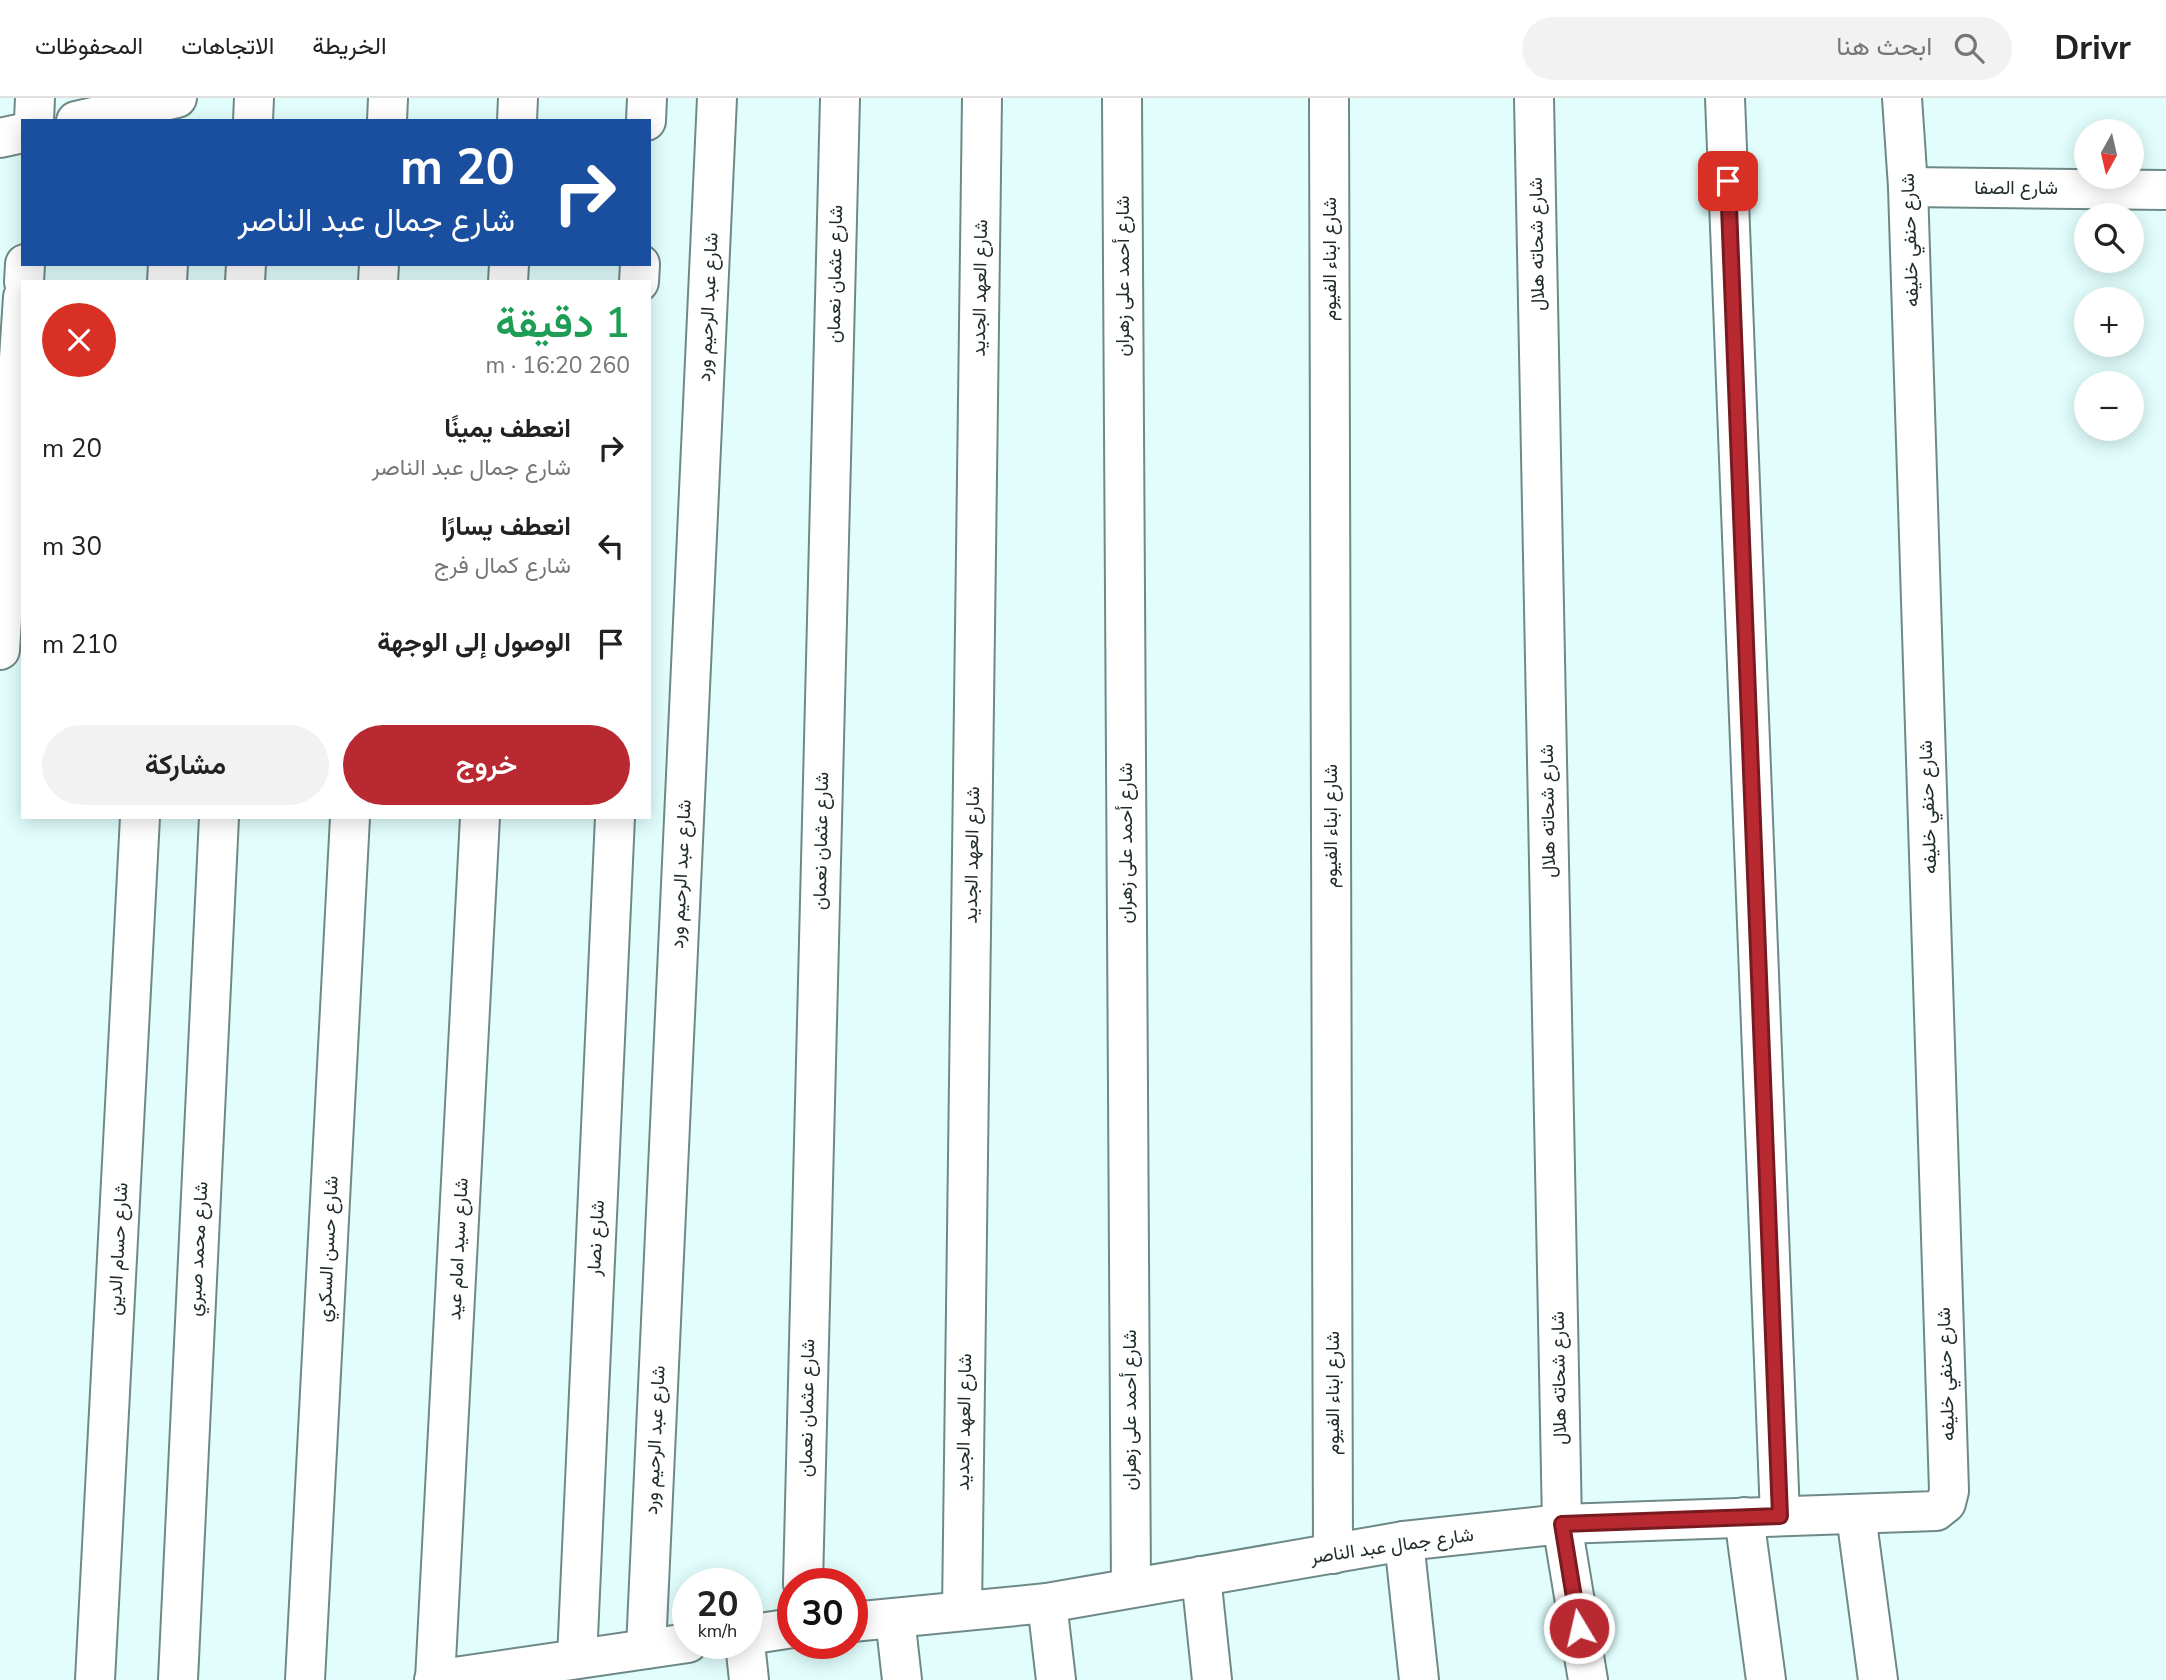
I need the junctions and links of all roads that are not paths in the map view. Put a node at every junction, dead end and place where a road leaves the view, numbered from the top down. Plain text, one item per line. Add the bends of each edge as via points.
1 (35, 98) edge
2 (177, 98) edge
3 (254, 98) edge
4 (388, 98) edge
5 (518, 98) edge
6 (647, 98) edge
7 (717, 98) edge
8 (840, 98) edge
9 (982, 98) edge
10 (1122, 98) edge
11 (1329, 98) edge
12 (1534, 98) edge
13 (1725, 98) edge
14 (1902, 98) edge
15 (34, 119) edge
16 (85, 119) edge
17 (176, 119) edge
18 (253, 119) edge
19 (387, 119) edge
20 (517, 119) edge
21 (646, 119) edge
22 (21, 133) edge
23 (0, 138) edge
24 (1908, 187) junction
25 (2166, 190) edge
26 (21, 328) edge
27 (0, 650) edge
28 (140, 819) edge
29 (219, 819) edge
30 (350, 819) edge
31 (480, 819) edge
32 (615, 819) edge
33 (1936, 1511) joint
34 (1856, 1515) junction
35 (1762, 1516) junction
36 (1562, 1524) junction
37 (1404, 1541) junction
38 (1334, 1554) junction
39 (803, 1568) edge
40 (1201, 1576) junction
41 (1131, 1588) junction
42 (1047, 1603) junction
43 (962, 1611) junction
44 (895, 1618) junction
45 (868, 1621) edge
46 (672, 1645) edge
47 (646, 1649) junction
48 (746, 1659) edge
49 (567, 1667) edge
50 (95, 1680) edge
51 (178, 1680) edge
52 (305, 1680) edge
53 (434, 1680) edge
54 (748, 1680) edge
55 (902, 1680) edge
56 (1056, 1680) edge
57 (1212, 1680) edge
58 (1419, 1680) edge
59 (1588, 1680) edge
60 (1766, 1680) edge
61 (1878, 1680) edge

1 - 15 street
2 - 16 street
2 - 17 street
3 - 18 street
4 - 19 street
5 - 20 street
6 - 21 street
7 - 47 street, شارع عبد الرحيم ورد
8 - 39 street, شارع عثمان نعمان
9 - 43 street, شارع العهد الجديد
10 - 41 street, شارع أحمد على زهران
11 - 38 street, شارع ابناء الفيوم
12 - 36 street, شارع شحاته هلال
13 - 35 street
14 - 24 street, شارع حنفي خليفه
22 - 23 street
24 - 25 street, شارع الصفا
24 - 33 street, شارع حنفي خليفه via 1949,1491 1946,1503
26 - 27 street
28 - 50 street, شارع حسام الدين
29 - 51 street, شارع محمد صبري
30 - 52 street, شارع حسن السكري
31 - 53 street, شارع سيد امام عيد
32 - 49 street, شارع نصار
33 - 34 street, شارع جمال عبد الناصر
34 - 35 street, شارع جمال عبد الناصر
34 - 61 street
35 - 36 street, شارع جمال عبد الناصر
35 - 60 street
36 - 37 street, شارع جمال عبد الناصر
36 - 59 street, شارع شحاته هلال
37 - 38 street, شارع جمال عبد الناصر
37 - 58 street
38 - 40 street, شارع جمال عبد الناصر
40 - 41 street, شارع جمال عبد الناصر
40 - 57 street
41 - 42 street, شارع جمال عبد الناصر
42 - 43 street, شارع جمال عبد الناصر
42 - 56 street
43 - 44 street, شارع جمال عبد الناصر
44 - 45 street, شارع جمال عبد الناصر
44 - 55 street
46 - 47 street
47 - 49 street
48 - 54 street
49 - 53 street

